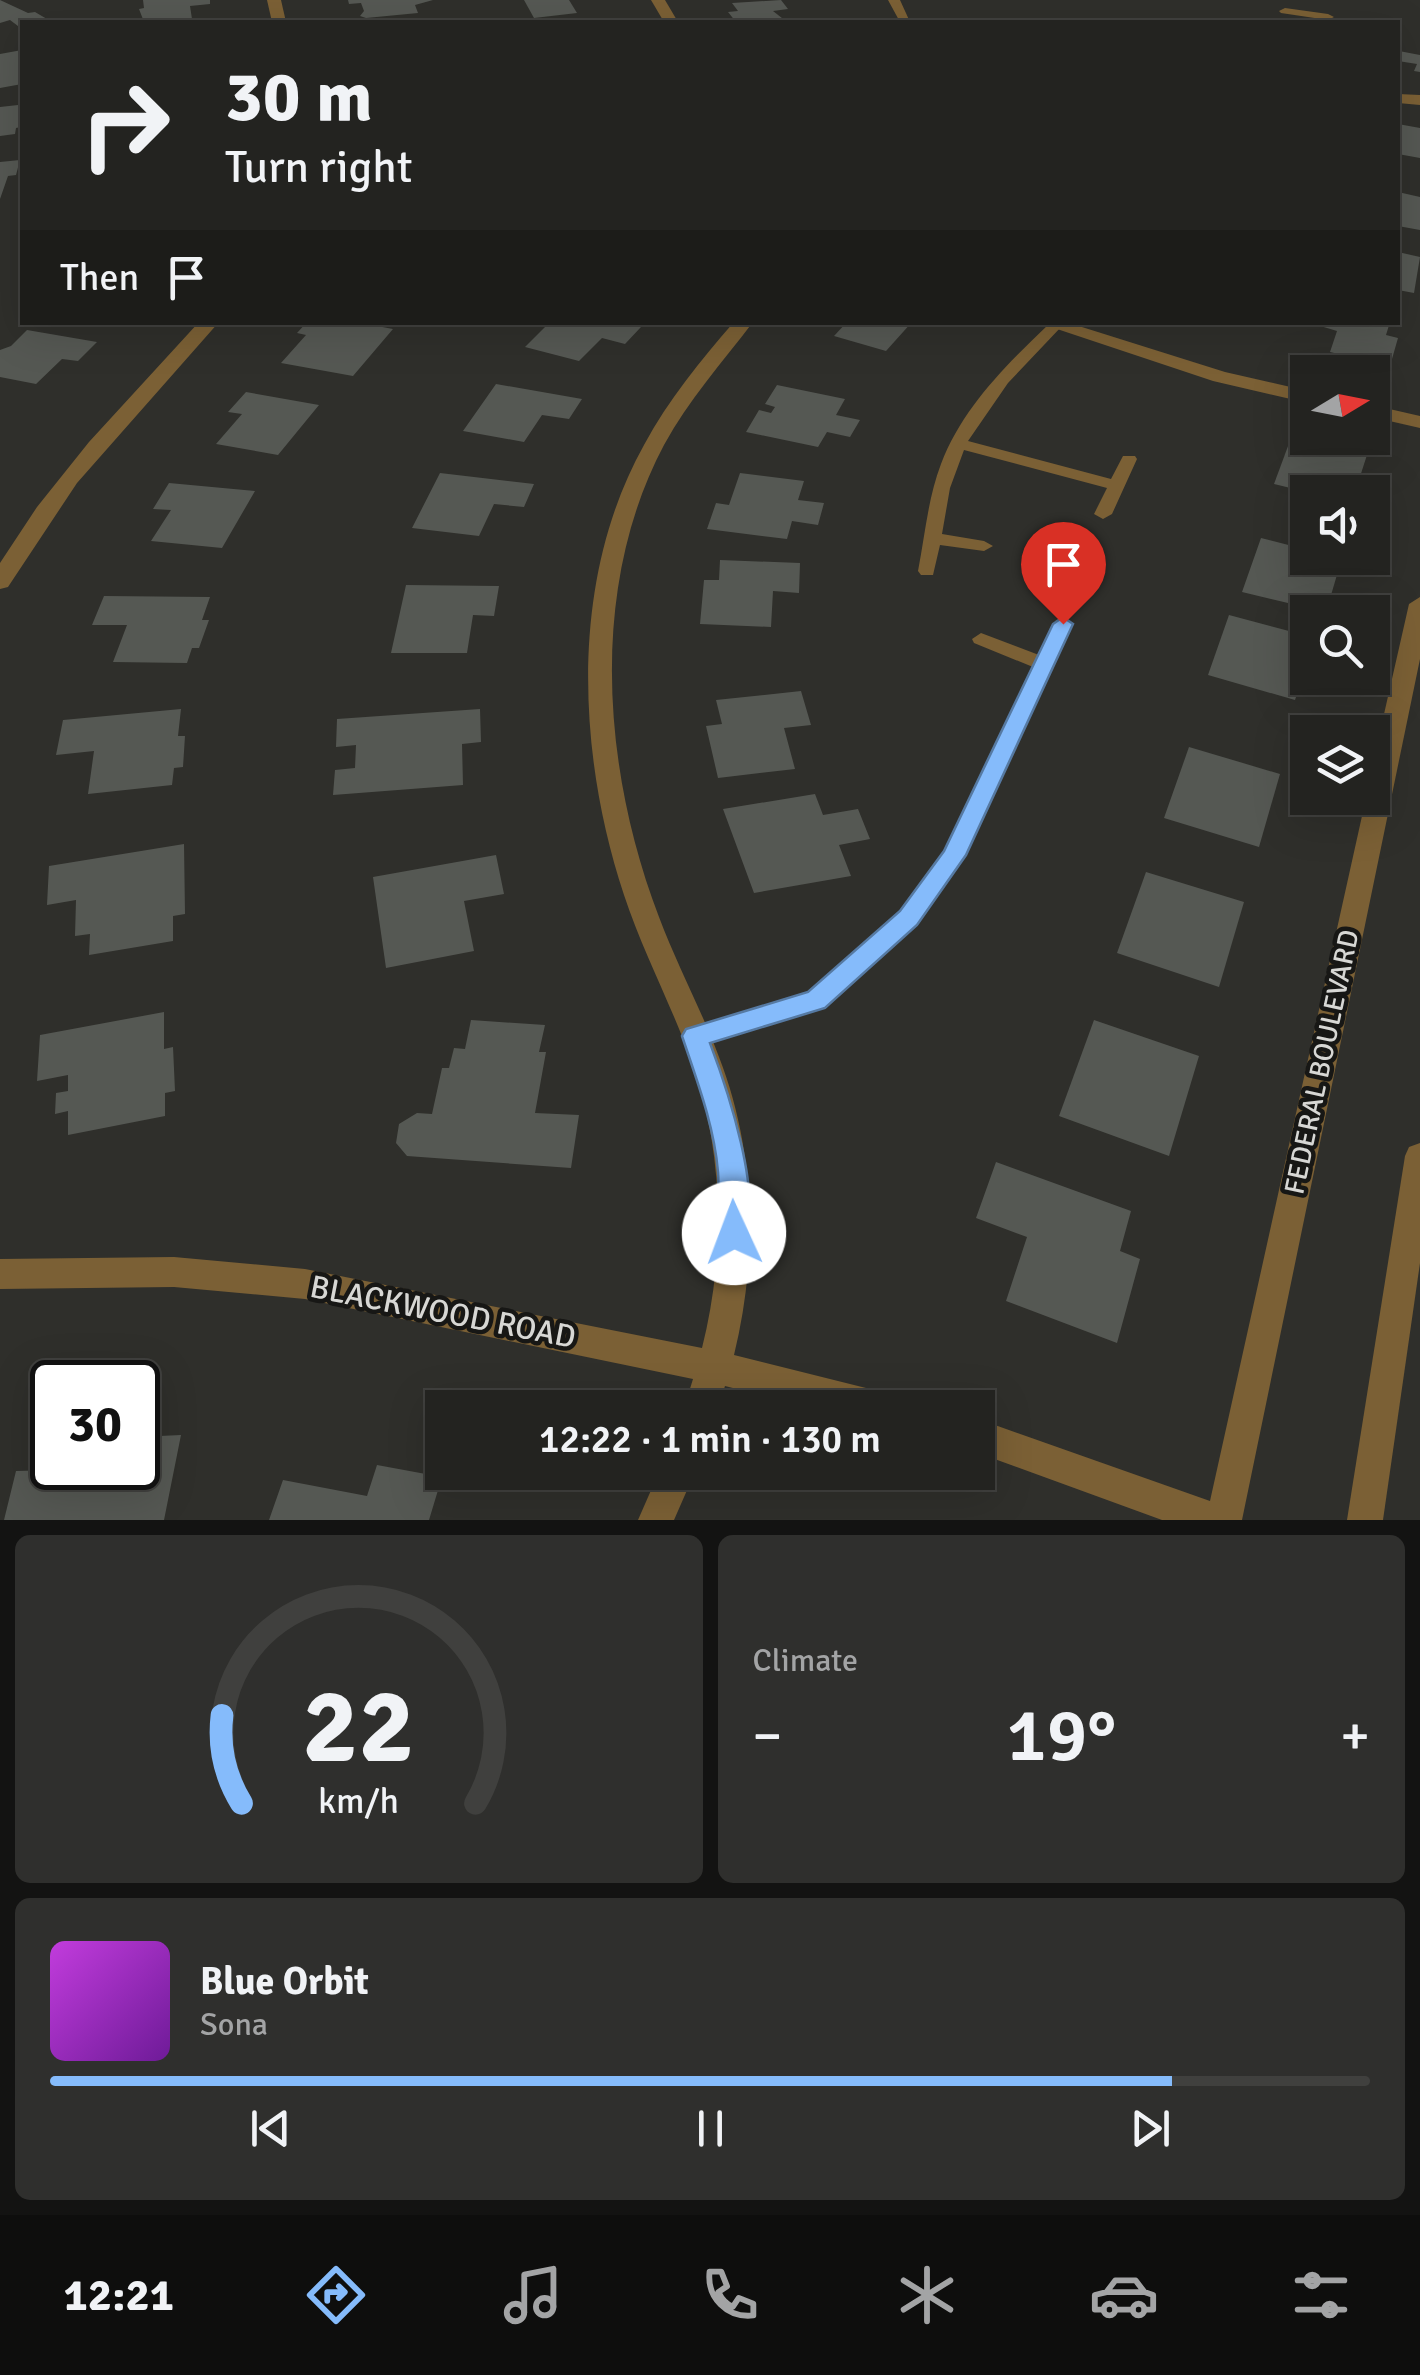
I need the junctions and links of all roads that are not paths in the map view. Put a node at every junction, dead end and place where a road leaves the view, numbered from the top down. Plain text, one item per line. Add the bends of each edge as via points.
1 (1336, 0) edge
2 (1284, 10) dead end
3 (1326, 20) edge
4 (207, 325) edge
5 (741, 325) edge
6 (1049, 325) edge
7 (1053, 325) edge
8 (1290, 393) edge
9 (1390, 416) edge
10 (1420, 422) edge
11 (960, 444) junction
12 (1129, 460) dead end
13 (1116, 485) junction
14 (1104, 514) dead end
15 (933, 538) junction
16 (984, 546) dead end
17 (927, 571) dead end
18 (0, 582) edge
19 (1420, 604) edge
20 (1063, 624) dead end
21 (981, 638) dead end
22 (1045, 664) junction
23 (695, 1036) junction
24 (1420, 1156) edge
25 (0, 1274) edge
26 (716, 1367) junction
27 (707, 1390) edge
28 (807, 1390) edge
29 (995, 1442) edge
30 (669, 1490) edge
31 (656, 1520) edge
32 (1212, 1520) edge
33 (1224, 1520) edge
34 (1365, 1520) edge

1 - 3 lane
2 - 3 lane
4 - 18 street via 60,487
5 - 23 street via 677,402 636,480 618,530 602,627 603,746 620,840
6 - 11 lane via 1006,372
7 - 8 street
9 - 10 street
11 - 13 lane
11 - 15 lane via 943,484
12 - 13 lane
13 - 14 lane
15 - 16 lane
15 - 17 lane
19 - 33 street, FEDERAL BOULEVARD
20 - 22 lane
21 - 22 lane
22 - 23 lane via 954,855 908,918 816,1000
23 - 26 street via 723,1116 732,1172 730,1280
24 - 34 street
25 - 26 street, BLACKWOOD ROAD via 174,1272 306,1284
26 - 27 street
26 - 28 street, BLACKWOOD ROAD
29 - 32 street
30 - 31 street

